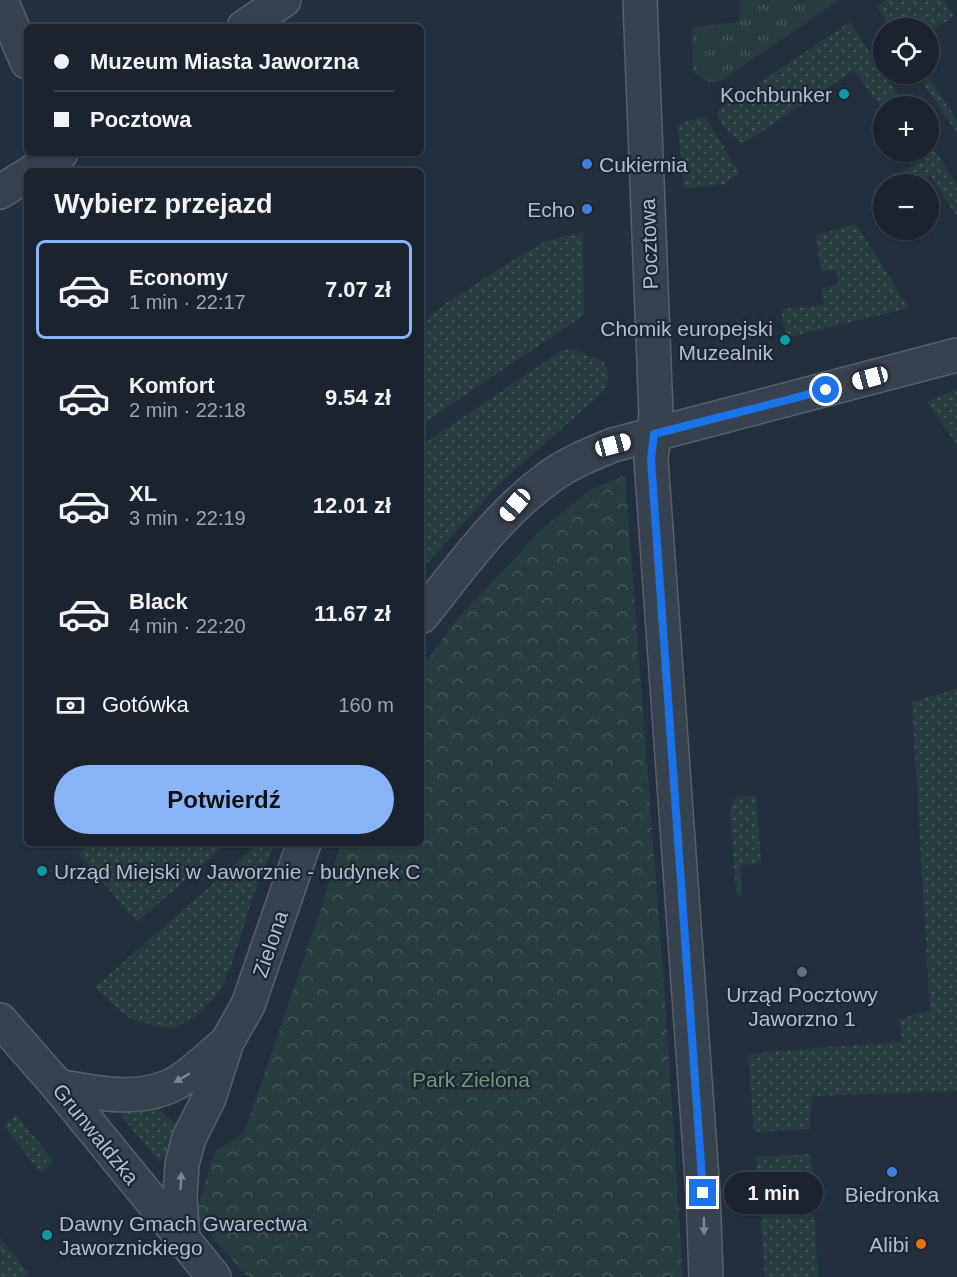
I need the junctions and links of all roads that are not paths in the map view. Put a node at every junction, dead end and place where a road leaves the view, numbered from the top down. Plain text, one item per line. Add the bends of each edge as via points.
1 (1, 0) edge
2 (284, 0) edge
3 (640, 0) edge
4 (248, 24) edge
5 (24, 55) edge
6 (56, 156) edge
7 (38, 168) edge
8 (24, 177) edge
9 (0, 192) edge
10 (957, 355) edge
11 (655, 425) junction
12 (424, 614) edge
13 (303, 846) edge
14 (0, 1020) edge
15 (228, 1042) junction
16 (57, 1086) junction
17 (183, 1240) junction
18 (214, 1277) edge
19 (706, 1277) edge

1 - 5 street
2 - 4 street
3 - 11 street, Pocztowa
6 - 7 street
8 - 9 street
10 - 11 street
11 - 12 street via 584,457 515,505
11 -> 19 street, Pocztowa via 651,459
13 - 15 street, Zielona via 248,1005
14 - 16 street, Grunwaldzka
15 -> 16 street, Zielona via 183,1079 153,1091 122,1095
17 -> 15 street, Zielona via 182,1164
16 - 17 street, Grunwaldzka
17 - 18 street, Grunwaldzka

